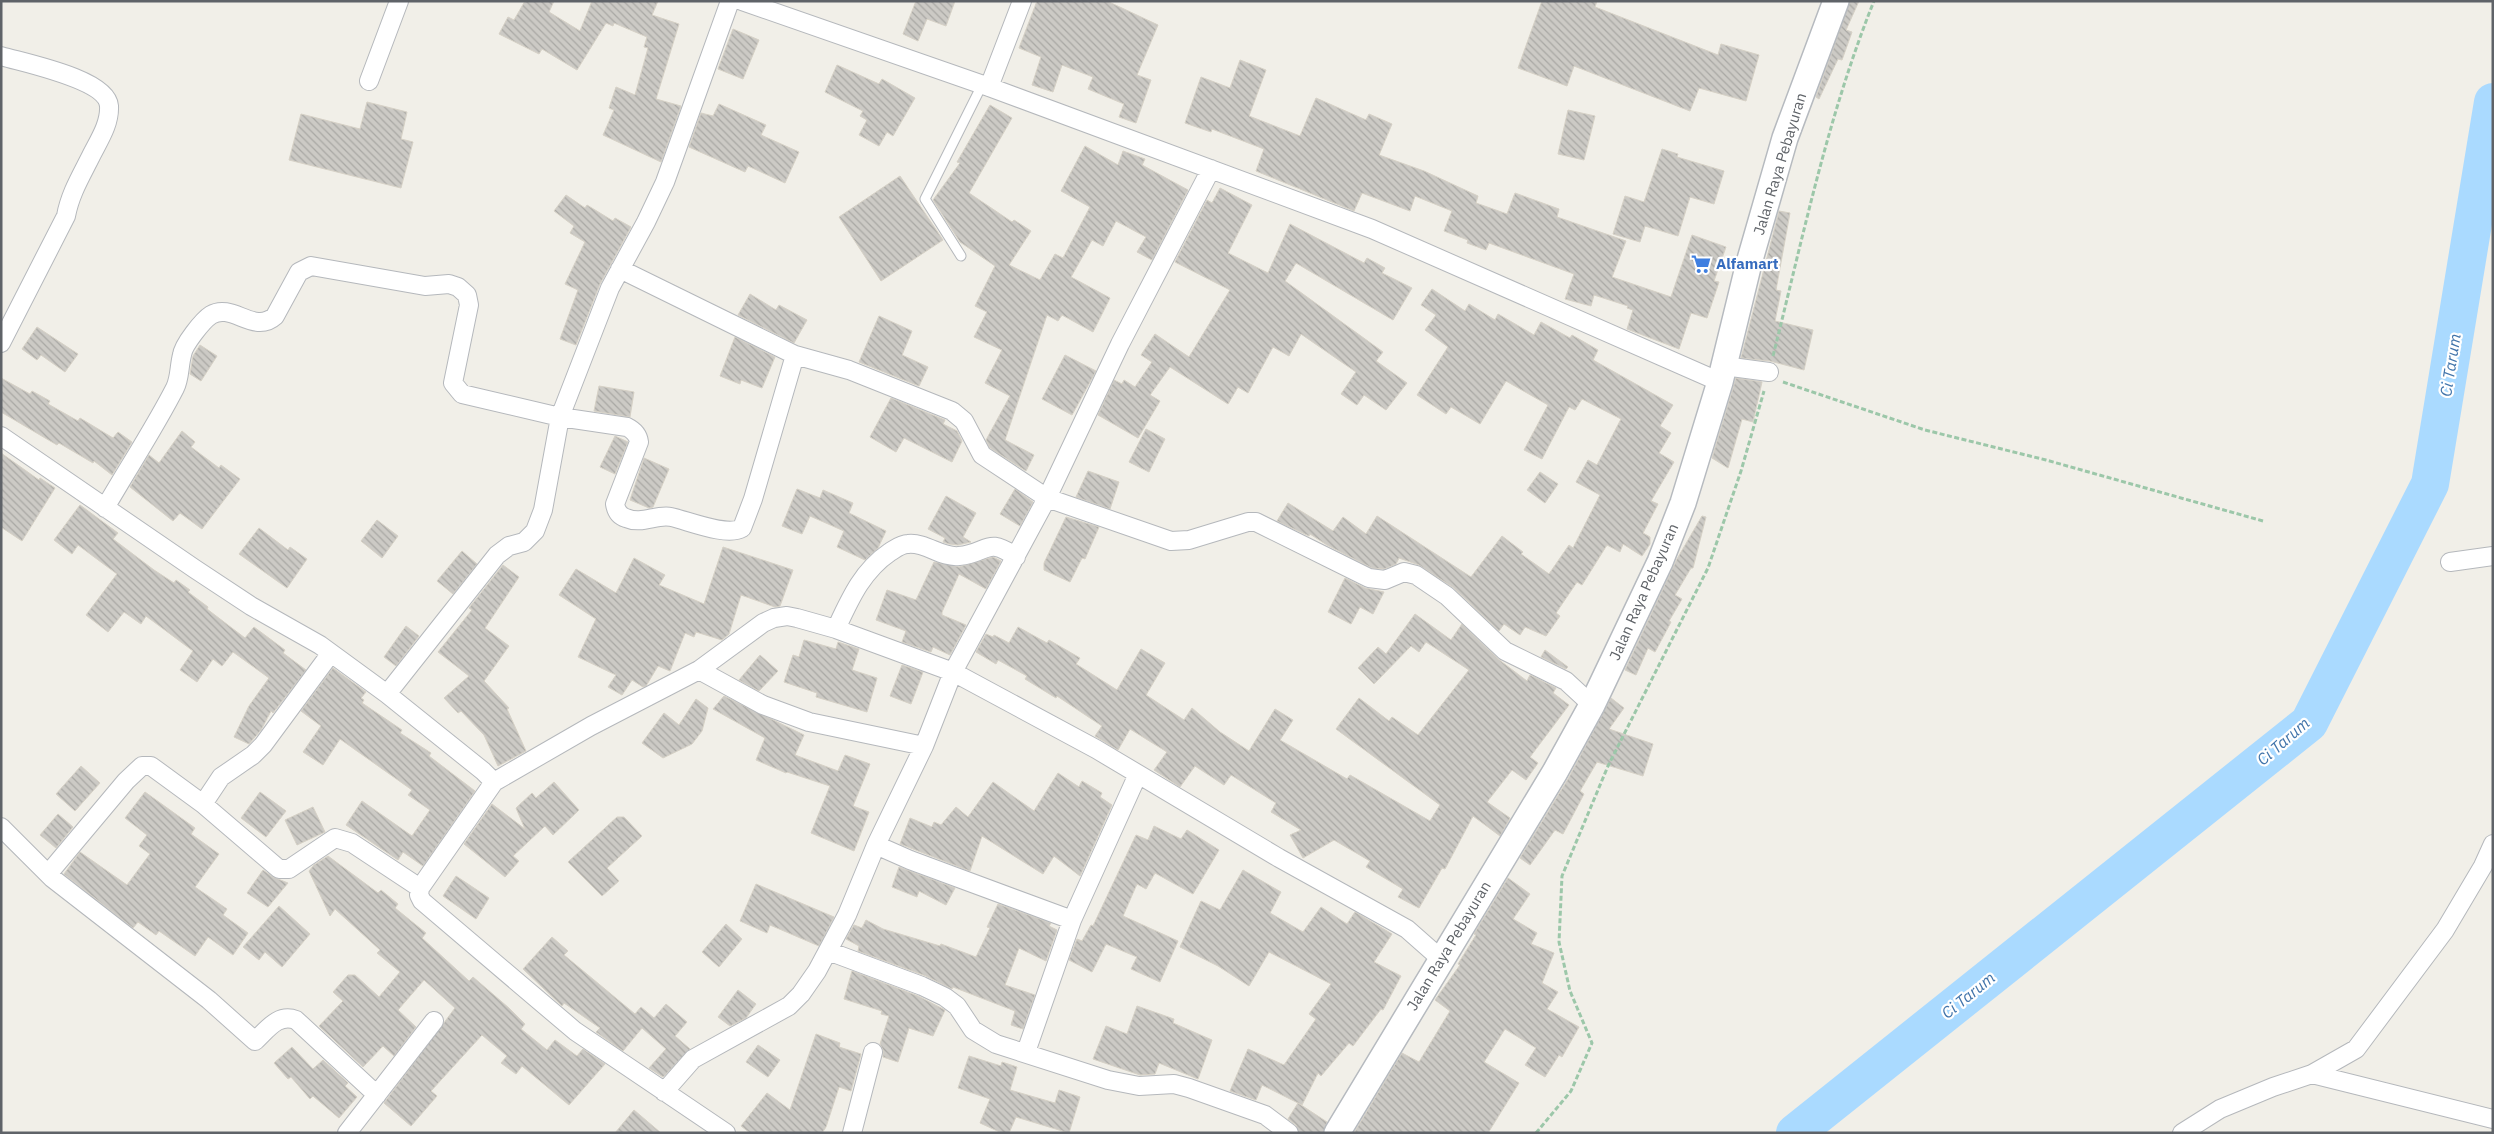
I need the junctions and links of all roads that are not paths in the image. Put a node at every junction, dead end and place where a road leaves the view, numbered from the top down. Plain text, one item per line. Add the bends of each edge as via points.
1 (399, 1) edge
2 (730, 1) edge
3 (742, 1) edge
4 (1022, 1) edge
5 (1836, 1) edge
6 (1, 56) edge
7 (369, 81) dead end
8 (985, 86) junction
9 (1211, 169) junction
10 (961, 256) dead end
11 (620, 269) junction
12 (1, 343) edge
13 (795, 355) junction
14 (1722, 374) junction
15 (1768, 375) road end
16 (560, 416) junction
17 (1, 436) edge
18 (1046, 498) junction
19 (105, 508) junction
20 (2493, 556) edge
21 (1016, 557) junction
22 (2450, 562) dead end
23 (836, 629) junction
24 (331, 653) junction
25 (699, 670) junction
26 (953, 672) junction
27 (387, 694) junction
28 (1592, 705) junction
29 (924, 746) junction
30 (1138, 774) junction
31 (494, 782) junction
32 (203, 804) junction
33 (1, 827) edge
34 (2493, 844) edge
35 (876, 845) junction
36 (48, 874) junction
37 (420, 888) junction
38 (1072, 920) junction
39 (828, 951) junction
40 (1441, 959) junction
41 (434, 1021) dead end
42 (873, 1052) dead end
43 (1026, 1052) junction
44 (2312, 1074) junction
45 (664, 1092) junction
46 (377, 1095) junction
47 (2493, 1119) edge
48 (347, 1133) edge
49 (726, 1133) edge
50 (852, 1133) edge
51 (1289, 1133) edge
52 (1337, 1133) edge
53 (2182, 1133) edge

1 - 7 street
2 - 11 street via 665,182
3 - 8 street
4 - 8 street
5 - 14 main road, Jalan Raya Pebayuran via 1785,138
6 - 12 street via 79,79 100,90 109,104 108,120 69,200 66,216
8 - 9 street
8 - 10 lane via 925,199
9 - 14 street via 1372,229
9 - 18 street via 1120,344
11 - 13 street
11 - 16 street via 600,309
13 - 16 street via 746,523 736,532 668,516 645,521 624,518 614,504 639,442 637,434 627,426
13 - 18 street via 849,370 952,411 964,421 982,455
14 - 15 street
14 - 28 main road, Jalan Raya Pebayuran via 1683,503 1660,562
16 - 19 street via 462,394 456,389 453,383 469,305 467,295 458,287 449,284 425,286 310,266 299,272 270,321 256,322 223,311 211,314 202,322 182,352 176,387
16 - 27 street via 543,510 532,536 497,554
17 - 19 street
18 - 21 street
18 - 28 street via 1171,541 1189,540 1256,522 1369,578 1385,580 1404,572 1416,574 1447,596 1505,651 1566,681
19 - 24 street via 251,606
20 - 22 street
21 - 23 street via 994,545 959,556 949,556 920,545 898,547 865,573
21 - 26 street
23 - 25 street via 787,616 774,618
23 - 26 street
24 - 27 street
24 - 32 street via 263,745 253,756 221,777
25 - 29 street via 763,704 809,722
25 - 31 street via 591,726
26 - 29 street
26 - 30 street
27 - 31 street
28 - 40 main road, Jalan Raya Pebayuran
29 - 35 street
30 - 38 street
30 - 40 street via 1407,930
31 - 37 street
32 - 36 street via 151,766 142,766
32 - 37 street via 279,869 286,870 335,838 352,843
33 - 36 street
34 - 44 street via 2445,930 2365,1039 2345,1057
35 - 38 street
35 - 39 street
36 - 46 street via 209,1000 254,1041 278,1020 296,1020
37 - 45 street via 419,894 428,906 538,1001 575,1031
38 - 43 street
39 - 43 street via 945,997 957,1006 973,1030 996,1044
39 - 45 street via 801,994 789,1006 693,1059
40 - 52 main road, Jalan Raya Pebayuran
41 - 46 street
42 - 50 street
43 - 51 street via 1108,1080 1140,1086 1174,1084 1218,1097 1265,1115
44 - 47 street
44 - 53 street via 2273,1086 2220,1109
45 - 49 street
46 - 48 street

